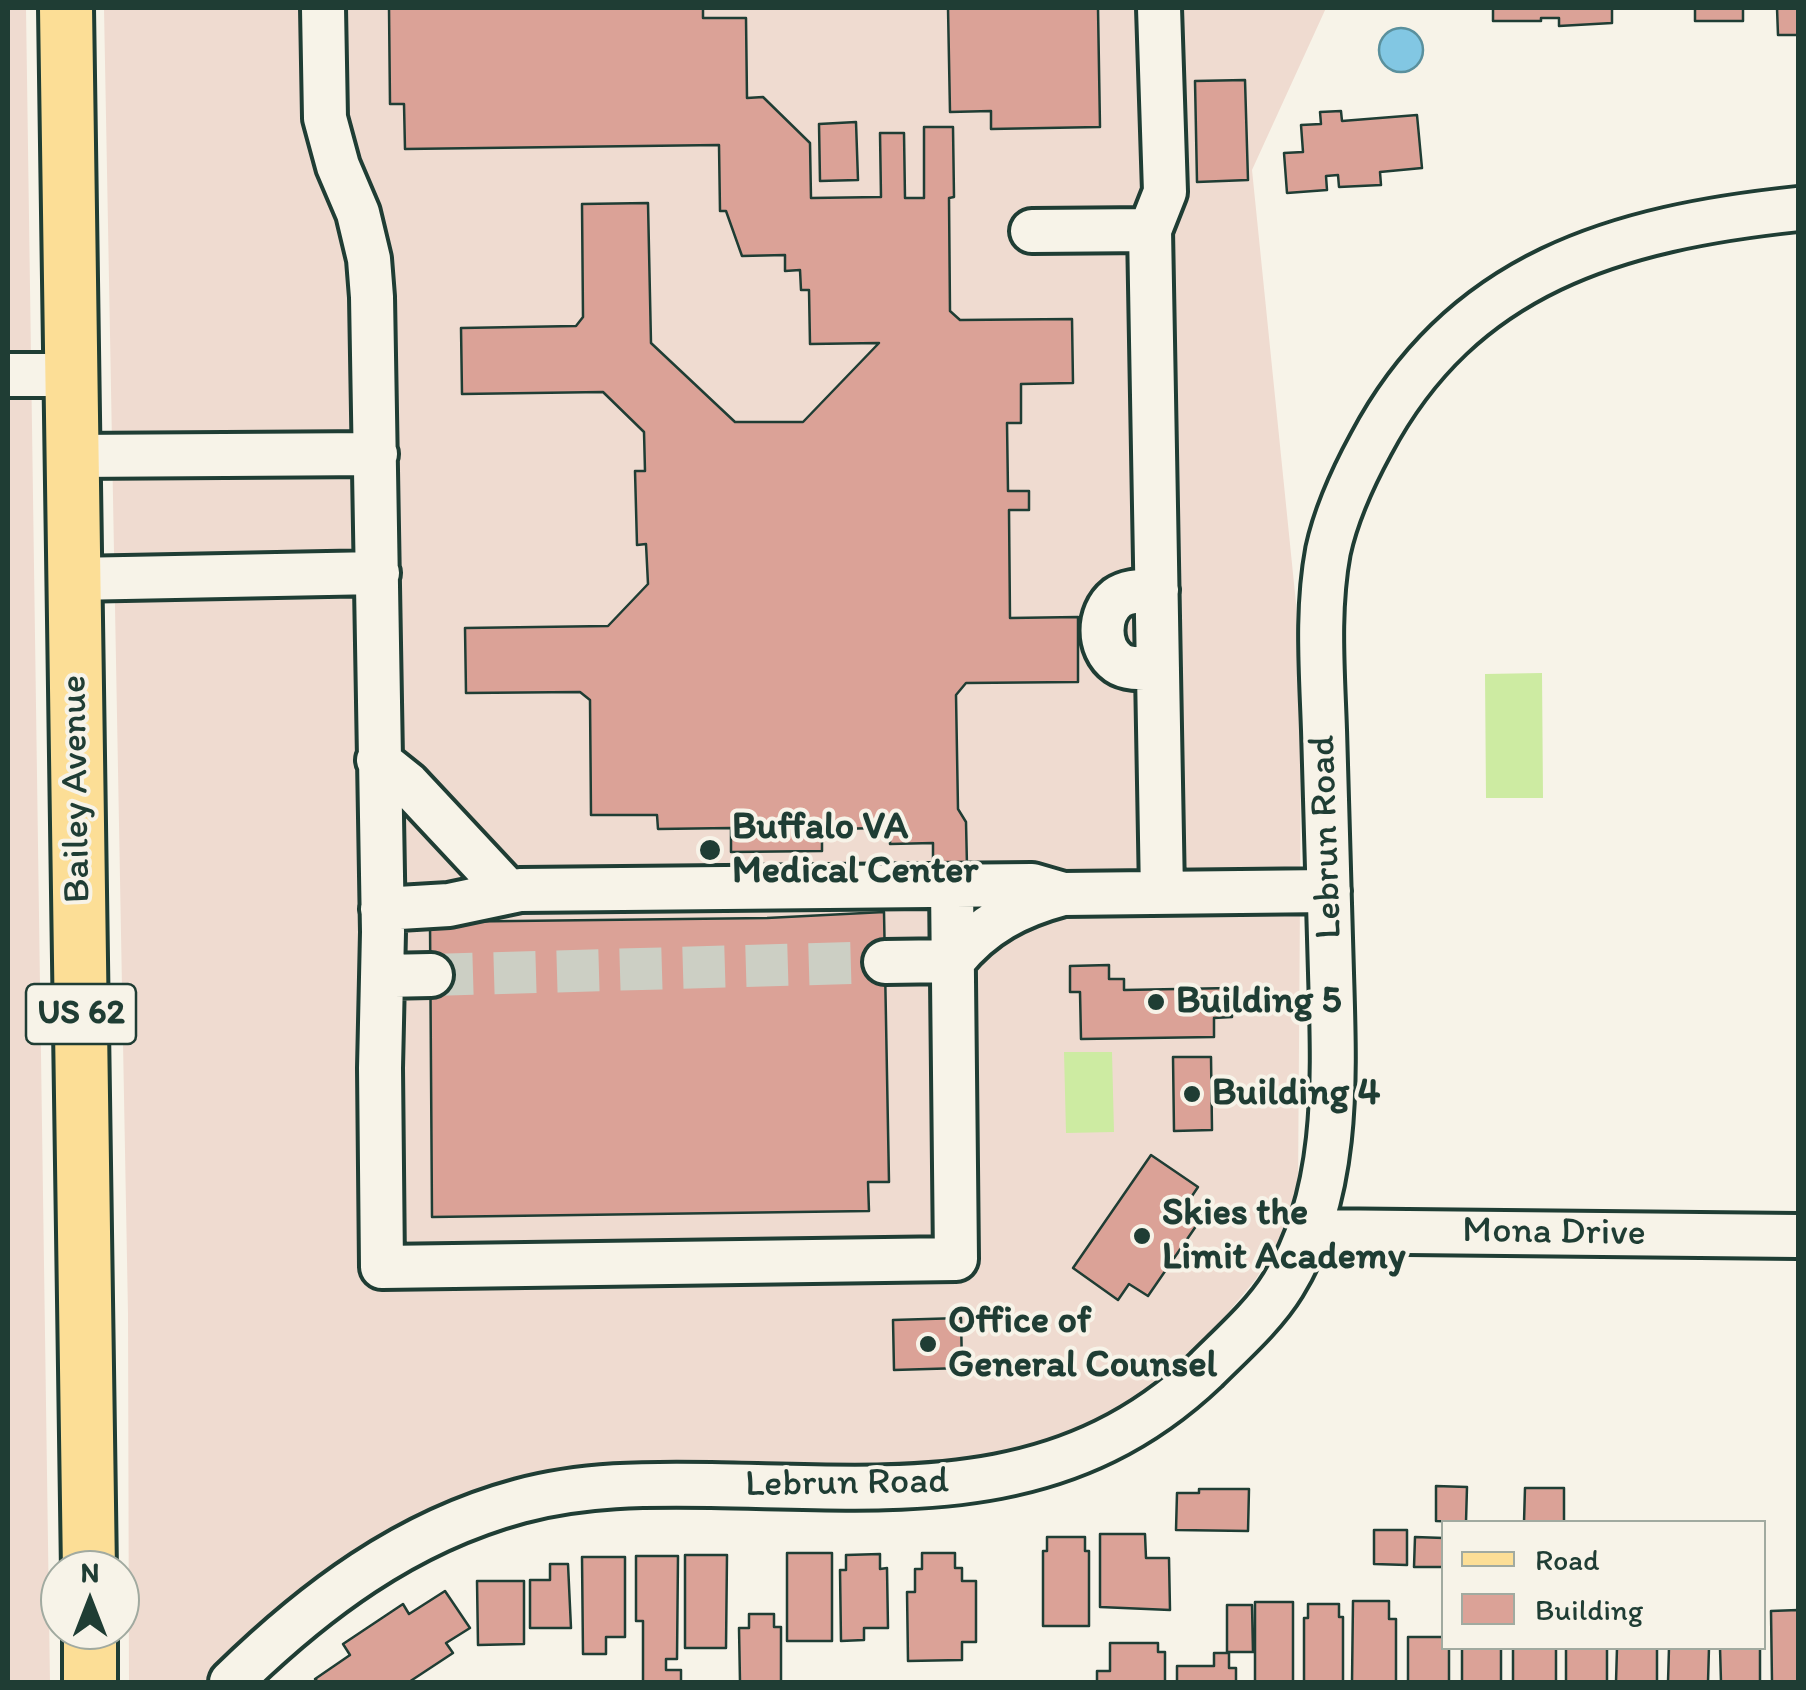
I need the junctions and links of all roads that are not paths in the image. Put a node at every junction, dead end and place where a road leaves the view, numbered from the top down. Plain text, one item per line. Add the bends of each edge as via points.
1 (66, 8) edge
2 (323, 8) edge
3 (1159, 8) edge
4 (1798, 209) edge
5 (1150, 230) junction
6 (1032, 231) dead end
7 (8, 375) edge
8 (72, 375) junction
9 (376, 454) junction
10 (73, 456) junction
11 (378, 573) junction
12 (74, 579) junction
13 (378, 760) junction
14 (952, 886) junction
15 (508, 891) junction
16 (1329, 892) junction
17 (1162, 893) junction
18 (1064, 894) junction
19 (382, 909) junction
20 (953, 961) junction
21 (885, 962) tunnel mouth
22 (430, 975) tunnel mouth
23 (383, 976) junction
24 (1310, 1231) junction
25 (1798, 1236) edge
26 (89, 1550) edge
27 (90, 1650) edge
28 (90, 1682) edge
29 (230, 1682) edge

1 - 8 main road, Bailey Avenue / US 62
2 - 9 street via 325,118 370,259
3 - 5 street via 1165,192
4 - 16 street, Lebrun Road via 1684,224 1598,248 1489,304 1418,370 1352,480 1329,548 1320,620
5 - 6 street
5 - 17 street
7 - 8 street
8 - 10 main road, Bailey Avenue / US 62
9 - 10 street
9 - 11 street
10 - 12 main road, Bailey Avenue / US 62
11 - 12 street
11 - 13 street
12 - 26 main road, Bailey Avenue / US 62
13 - 15 street
13 - 19 street
14 - 15 street
14 - 18 street via 1032,885
14 - 20 street
15 - 19 street via 448,906
16 - 17 street
16 - 24 street, Lebrun Road via 1330,1106 1326,1170
17 - 18 street
18 - 20 street via 988,925
19 - 23 street
20 - 21 street
20 - 23 street via 956,1259 382,1267
22 - 23 street
24 - 25 street, Mona Drive
24 - 29 street, Lebrun Road via 1282,1288 1177,1397 1074,1456 955,1484 590,1487 521,1500 462,1520 367,1568 317,1603
27 - 28 main road

